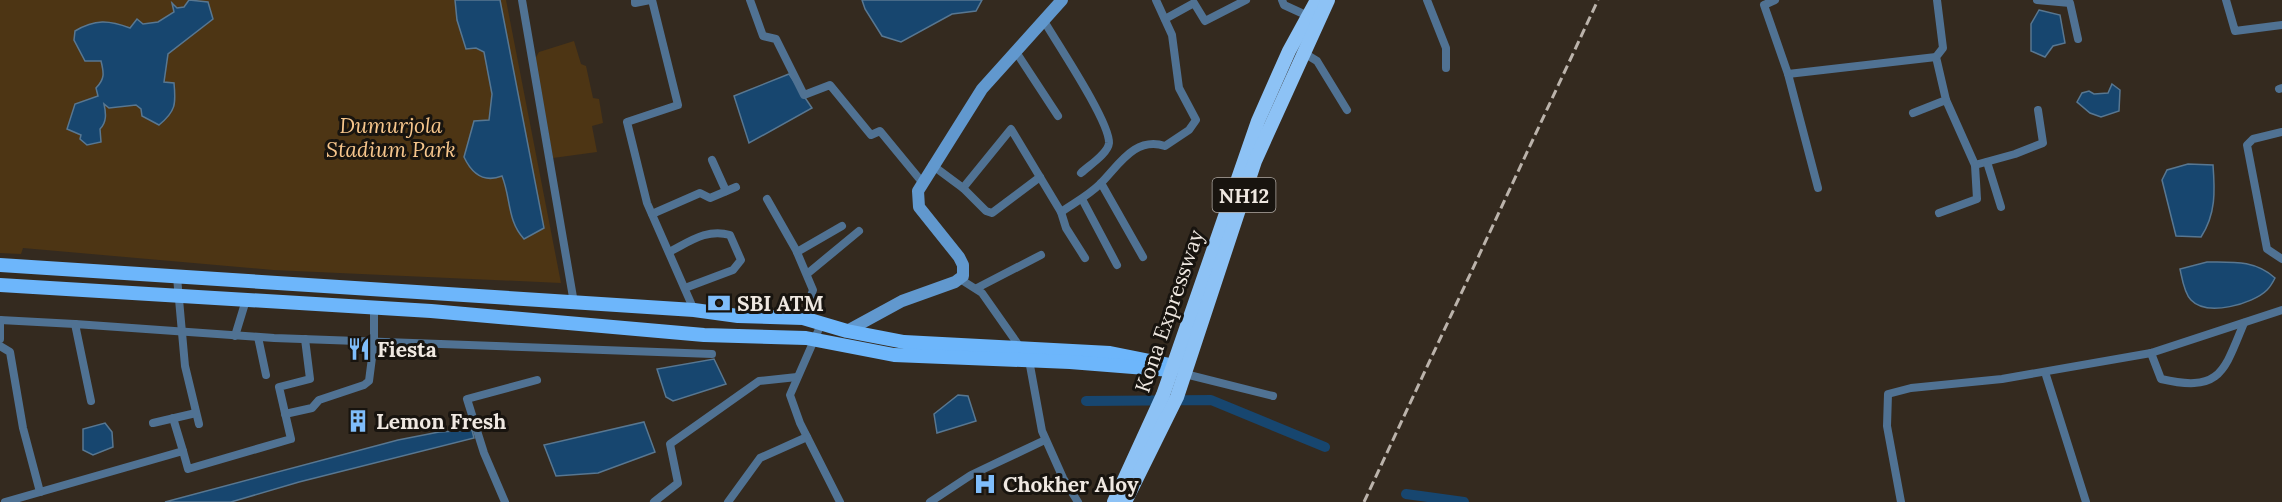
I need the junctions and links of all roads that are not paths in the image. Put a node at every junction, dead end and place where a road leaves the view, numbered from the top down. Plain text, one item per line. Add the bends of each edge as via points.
1 (522, 0) edge
2 (635, 0) edge
3 (651, 0) edge
4 (750, 0) edge
5 (1062, 0) edge
6 (1156, 0) edge
7 (1246, 0) edge
8 (1282, 0) edge
9 (1317, 0) edge
10 (1328, 0) edge
11 (1427, 0) edge
12 (1775, 0) edge
13 (1937, 0) edge
14 (2037, 0) edge
15 (2226, 0) edge
16 (1308, 16) junction
17 (1165, 19) junction
18 (1044, 21) junction
19 (2282, 25) edge
20 (2078, 39) dead end
21 (1016, 52) junction
22 (1304, 53) junction
23 (1936, 57) junction
24 (1446, 68) dead end
25 (1788, 74) junction
26 (1946, 100) junction
27 (1347, 110) dead end
28 (2038, 110) dead end
29 (1913, 113) dead end
30 (1058, 116) dead end
31 (2282, 132) edge
32 (712, 160) dead end
33 (1987, 162) junction
34 (932, 165) junction
35 (1975, 165) junction
36 (1081, 173) dead end
37 (1040, 177) junction
38 (922, 182) junction
39 (1101, 183) junction
40 (736, 187) dead end
41 (963, 188) junction
42 (1818, 188) dead end
43 (726, 191) junction
44 (767, 199) dead end
45 (1082, 199) junction
46 (2001, 207) dead end
47 (1061, 212) junction
48 (1939, 213) dead end
49 (652, 214) junction
50 (842, 226) dead end
51 (859, 231) dead end
52 (669, 252) junction
53 (797, 252) junction
54 (1041, 255) dead end
55 (1143, 257) dead end
56 (1085, 258) dead end
57 (2282, 259) edge
58 (0, 265) edge
59 (1117, 265) dead end
60 (807, 274) junction
61 (177, 277) junction
62 (960, 279) junction
63 (0, 285) edge
64 (685, 288) junction
65 (977, 288) junction
66 (176, 295) junction
67 (246, 300) junction
68 (574, 303) junction
69 (374, 308) junction
70 (694, 310) junction
71 (2282, 310) edge
72 (803, 318) junction
73 (0, 320) edge
74 (822, 322) junction
75 (2244, 323) junction
76 (75, 324) junction
77 (182, 332) junction
78 (847, 332) junction
79 (235, 336) junction
80 (258, 337) junction
81 (0, 339) edge
82 (305, 339) junction
83 (815, 340) junction
84 (374, 342) junction
85 (0, 346) edge
86 (1022, 347) junction
87 (2151, 353) junction
88 (712, 354) dead end
89 (1029, 360) junction
90 (1182, 371) junction
91 (2045, 372) junction
92 (266, 375) dead end
93 (797, 377) junction
94 (537, 380) dead end
95 (1273, 396) dead end
96 (91, 401) dead end
97 (196, 413) junction
98 (285, 414) junction
99 (173, 418) junction
100 (1159, 420) junction
101 (153, 423) dead end
102 (199, 424) dead end
103 (807, 437) junction
104 (1045, 440) junction
105 (183, 451) junction
106 (40, 492) junction
107 (5, 502) edge
108 (505, 502) edge
109 (654, 502) edge
110 (728, 502) edge
111 (840, 502) edge
112 (930, 502) edge
113 (1078, 502) edge
114 (1114, 502) edge
115 (1125, 502) edge
116 (1900, 502) edge
117 (2086, 502) edge

1 - 68 street
2 - 3 street
3 - 49 street via 678,105 627,122
4 - 38 street via 763,36 776,39 804,95 830,85 871,135 880,131
5 - 18 main road
6 - 17 street
7 - 17 street via 1205,21 1194,3
8 - 16 street
9 - 16 highway, Kona Expressway / NH12
10 - 22 highway, Kona Expressway / NH12
11 - 24 street via 1446,48
12 - 25 street via 1764,5
13 - 23 street via 1943,48
14 - 20 street via 2070,3
15 - 19 street via 2235,31
16 - 90 highway, Kona Expressway / NH12 via 1258,121
17 - 39 street via 1172,35 1179,88 1196,120 1189,130 1165,146 1144,144 1134,150
18 - 21 main road
18 - 36 street via 1101,120 1109,142 1107,149
21 - 30 street
21 - 34 main road via 982,89
22 - 27 street via 1317,61
22 - 90 highway, Kona Expressway / NH12 via 1255,161
23 - 25 street
23 - 26 street
25 - 42 street
26 - 29 street
26 - 35 street
28 - 33 street via 2043,143
31 - 57 street via 2253,139 2247,145 2267,249
32 - 43 street
33 - 35 street
33 - 46 street
34 - 38 main road
34 - 41 street
35 - 48 street via 1977,199
37 - 41 street via 989,213
37 - 41 street via 1011,129
37 - 47 street
38 - 62 main road via 917,202 959,257 964,270
39 - 45 street
39 - 55 street
40 - 43 street
43 - 49 street via 710,198 700,193
44 - 53 street
45 - 47 street
45 - 59 street
47 - 56 street
49 - 52 street
50 - 53 street
51 - 60 street
52 - 64 street
52 - 64 street via 704,234 719,232 730,236 741,260 733,270
53 - 60 street
54 - 65 street
58 - 61 main road
60 - 72 street via 814,292
61 - 66 street
61 - 68 main road
62 - 65 street
62 - 78 main road via 902,301
63 - 66 main road
64 - 70 street
65 - 86 street
66 - 67 main road
66 - 77 street
67 - 69 main road
67 - 79 street
68 - 70 main road
69 - 83 main road via 704,335
69 - 84 street
70 - 72 main road
71 - 75 street
72 - 74 main road
73 - 76 street
73 - 81 street
74 - 78 main road
74 - 83 street
75 - 87 street
75 - 87 street via 2225,370 2214,378 2182,384 2161,379
76 - 77 street
76 - 96 street
77 - 79 street
77 - 97 street
78 - 86 main road via 904,342
79 - 80 street
80 - 82 street
80 - 92 street
82 - 84 street
82 - 98 street via 310,379 279,387
83 - 89 main road via 894,355
83 - 93 street
84 - 88 street
84 - 98 street via 369,381 319,400 312,408
85 - 106 street via 10,352 23,428
86 - 89 street
86 - 90 main road via 1110,353
87 - 91 street
89 - 90 main road
89 - 104 street
90 - 95 street
90 - 100 highway, Kona Expressway / NH12
91 - 116 street via 1888,394 1887,426
91 - 117 street
93 - 103 street via 790,395
93 - 109 street via 759,381 670,444 678,483
94 - 108 street via 467,399
97 - 99 street
97 - 102 street
98 - 105 street via 291,439 188,469
99 - 101 street
99 - 105 street
100 - 114 highway, Kona Expressway / NH12
100 - 115 highway, Kona Expressway / NH12
103 - 110 street via 759,459
103 - 111 street
104 - 112 street via 976,472
104 - 113 street
105 - 106 street
106 - 107 street

